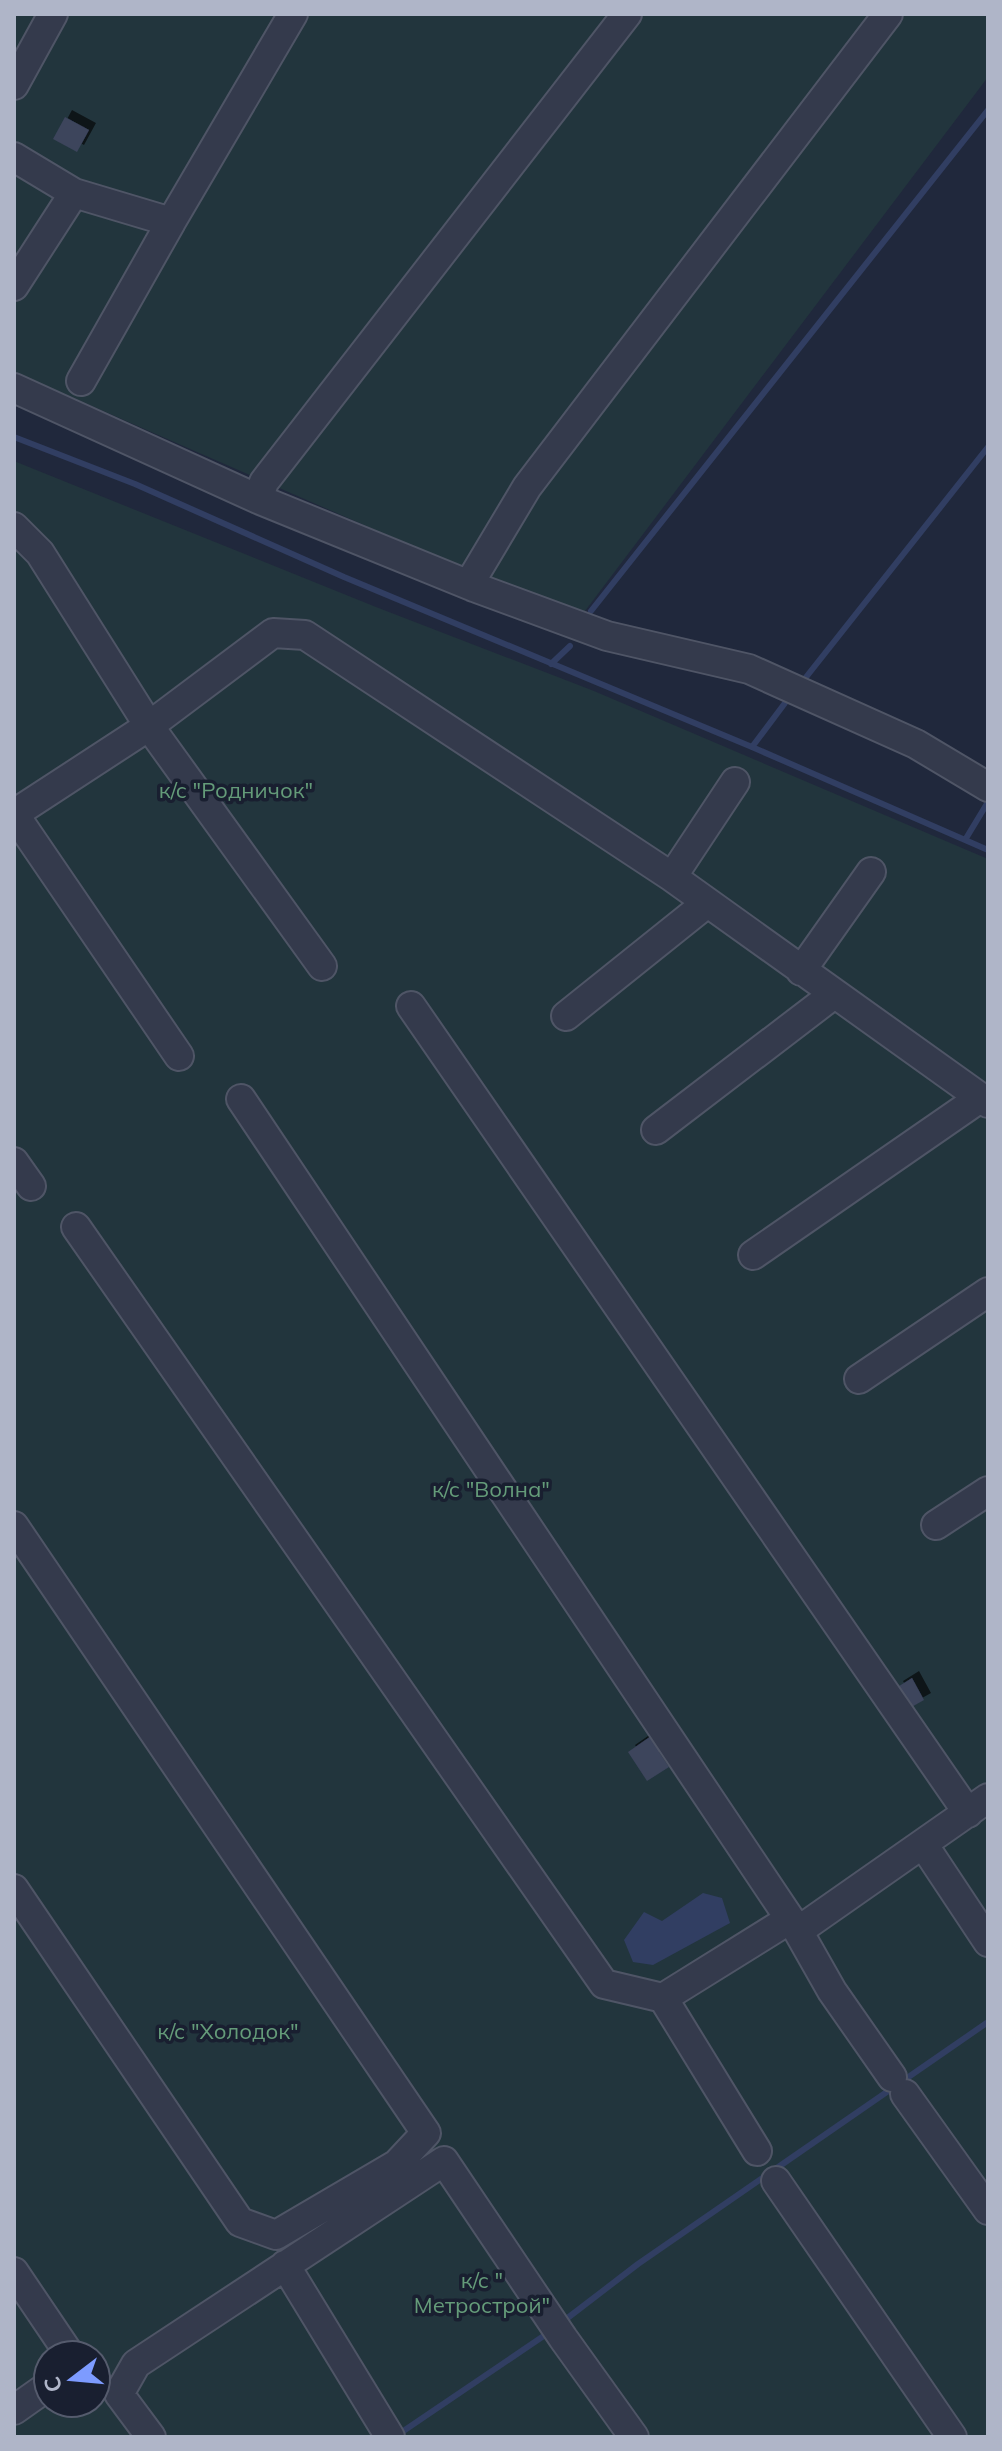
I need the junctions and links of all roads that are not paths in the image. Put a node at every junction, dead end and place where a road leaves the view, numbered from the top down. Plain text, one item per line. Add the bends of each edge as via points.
1 (53, 14) edge
2 (293, 14) edge
3 (627, 14) edge
4 (888, 14) edge
5 (14, 85) edge
6 (14, 157) edge
7 (74, 193) junction
8 (171, 222) junction
9 (14, 286) edge
10 (81, 381) dead end
11 (14, 388) edge
12 (258, 499) junction
13 (14, 527) edge
14 (474, 587) junction
15 (149, 726) junction
16 (735, 782) dead end
17 (988, 787) edge
18 (14, 814) edge
19 (871, 872) dead end
20 (672, 877) junction
21 (707, 903) junction
22 (322, 966) dead end
23 (801, 971) junction
24 (834, 994) junction
25 (411, 1006) dead end
26 (566, 1016) dead end
27 (179, 1056) dead end
28 (241, 1099) dead end
29 (984, 1101) edge
30 (656, 1130) dead end
31 (14, 1162) edge
32 (31, 1186) dead end
33 (76, 1227) dead end
34 (753, 1255) dead end
35 (988, 1292) edge
36 (859, 1379) dead end
37 (988, 1491) edge
38 (936, 1525) dead end
39 (14, 1526) edge
40 (978, 1806) edge
41 (923, 1844) junction
42 (14, 1889) edge
43 (794, 1925) junction
44 (988, 1942) edge
45 (663, 1998) junction
46 (757, 2151) dead end
47 (776, 2181) dead end
48 (988, 2210) edge
49 (285, 2265) junction
50 (14, 2272) edge
51 (59, 2339) edge
52 (32, 2397) edge
53 (14, 2410) edge
54 (151, 2437) edge
55 (390, 2437) edge
56 (634, 2437) edge
57 (952, 2437) edge

1 - 5 lane
2 - 8 lane
3 - 12 lane via 264,482
4 - 14 lane via 527,487 475,574
6 - 7 lane
7 - 8 lane
7 - 9 lane
8 - 10 lane
11 - 12 lane
12 - 14 lane
13 - 15 lane via 40,553
14 - 17 lane via 607,636 749,669 916,744
15 - 18 lane
15 - 20 lane via 273,633 305,635
15 - 22 lane
16 - 20 lane
18 - 27 lane
19 - 23 lane
20 - 21 lane
21 - 23 lane
21 - 26 lane
23 - 24 lane
24 - 29 lane
24 - 30 lane
25 - 40 lane
28 - 43 lane
29 - 34 lane
31 - 32 lane
33 - 45 lane via 604,1984
35 - 36 lane
37 - 38 lane
39 - 42 lane via 426,2133 397,2164 276,2235 240,2222
40 - 41 lane
41 - 43 lane
41 - 44 lane
43 - 45 lane
43 - 48 lane via 832,1991
45 - 46 lane
47 - 57 lane
49 - 54 lane via 136,2364 119,2394
49 - 55 lane
49 - 56 lane via 444,2161
50 - 51 lane
52 - 53 lane

